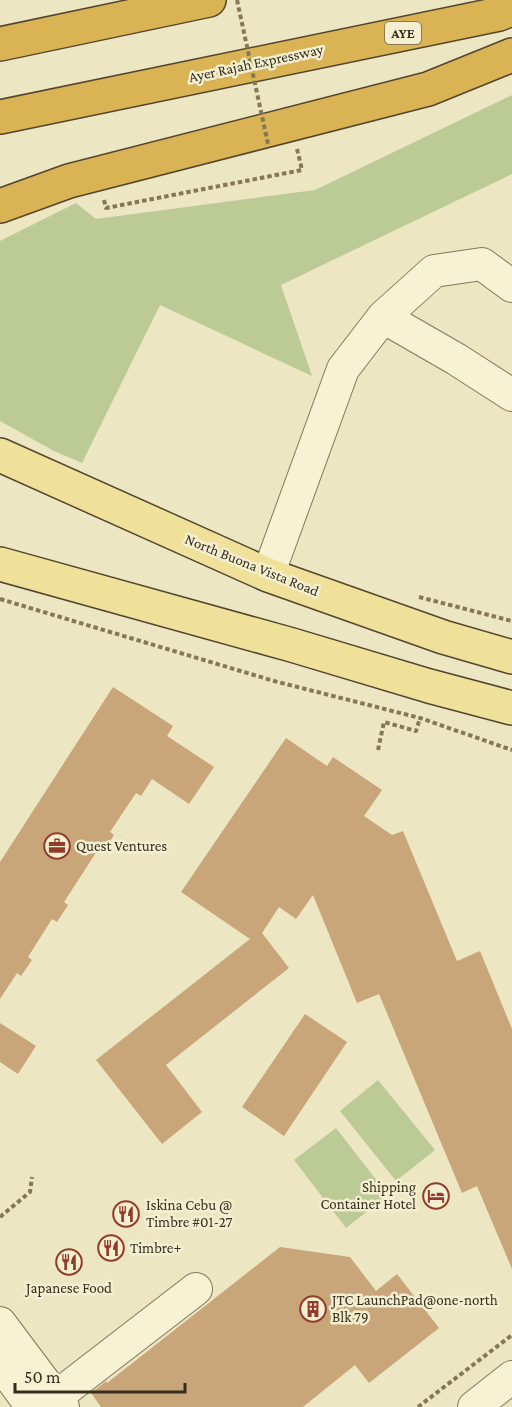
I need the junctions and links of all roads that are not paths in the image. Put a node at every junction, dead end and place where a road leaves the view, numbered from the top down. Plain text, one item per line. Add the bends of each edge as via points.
1 (209, 0) edge
2 (512, 9) edge
3 (0, 44) edge
4 (512, 55) edge
5 (0, 117) edge
6 (0, 206) edge
7 (512, 286) edge
8 (383, 317) junction
9 (512, 395) edge
10 (0, 455) edge
11 (0, 564) edge
12 (268, 575) junction
13 (512, 657) edge
14 (512, 708) edge
15 (196, 1289) dead end
16 (0, 1323) edge
17 (0, 1363) edge
18 (512, 1377) edge
19 (50, 1404) edge
20 (474, 1407) edge

1 - 3 highway
2 - 5 highway, Ayer Rajah Expressway / AYE
4 - 6 highway via 428,88 69,181
7 - 8 street via 482,264 434,271
8 - 9 street
8 - 12 street via 343,369
10 - 12 main road, North Buona Vista Road
11 - 14 main road
12 - 13 main road, North Buona Vista Road via 443,637
15 - 19 street
16 - 19 street
17 - 19 street
18 - 20 street

